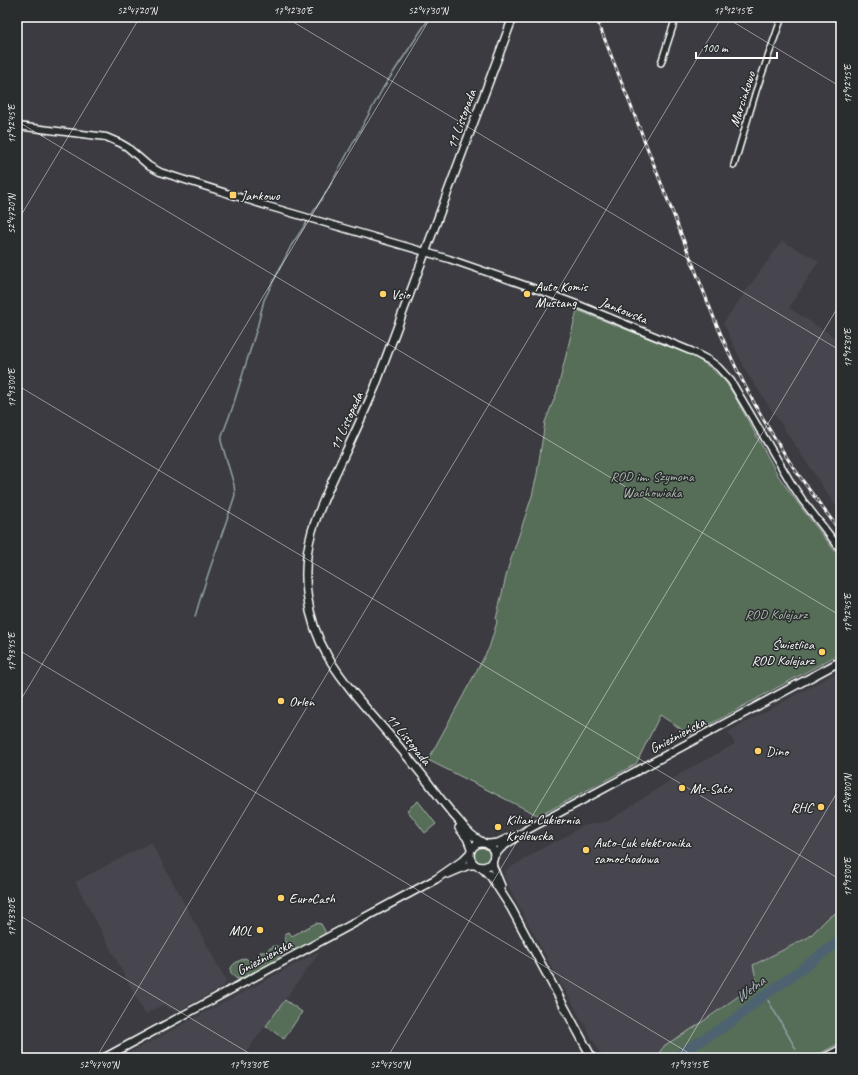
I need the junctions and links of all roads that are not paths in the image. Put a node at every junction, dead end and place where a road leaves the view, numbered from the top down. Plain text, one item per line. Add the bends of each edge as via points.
1 (513, 17) edge
2 (676, 17) edge
3 (782, 17) edge
4 (661, 63) dead end
5 (17, 126) edge
6 (734, 165) dead end
7 (426, 252) junction
8 (841, 550) edge
9 (841, 661) edge
10 (447, 809) junction
11 (525, 831) junction
12 (486, 843) junction
13 (470, 851) junction
14 (493, 858) junction
15 (478, 866) junction
16 (436, 879) junction
17 (511, 908) junction
18 (841, 1048) edge
19 (104, 1058) edge
20 (592, 1058) edge
21 (822, 1058) edge

1 - 7 main road, 11 Listopada
2 - 4 street
3 - 6 street, Marcinkowo
5 - 7 street, Jankowska via 106,137 120,143 160,172
7 - 8 street, Jankowska via 579,305 692,351 710,361 726,374 736,388 791,483
7 - 10 main road, 11 Listopada via 369,400 317,517 308,549 306,584 308,604 316,631 334,666
9 - 11 main road, Gnieźnieńska
10 - 12 main road, 11 Listopada via 471,835
10 - 13 main road, 11 Listopada
11 - 12 main road, Gnieźnieńska via 498,843
11 - 14 main road, Gnieźnieńska via 501,848
12 - 13 main road via 476,844
12 - 14 main road via 493,849
13 - 15 main road via 471,860
13 - 16 main road, Gnieźnieńska via 462,861
14 - 15 main road via 487,866
14 - 17 main road via 495,873
15 - 16 main road, Gnieźnieńska via 469,865
15 - 17 main road via 491,877
16 - 19 main road, Gnieźnieńska
17 - 20 main road
18 - 21 street

